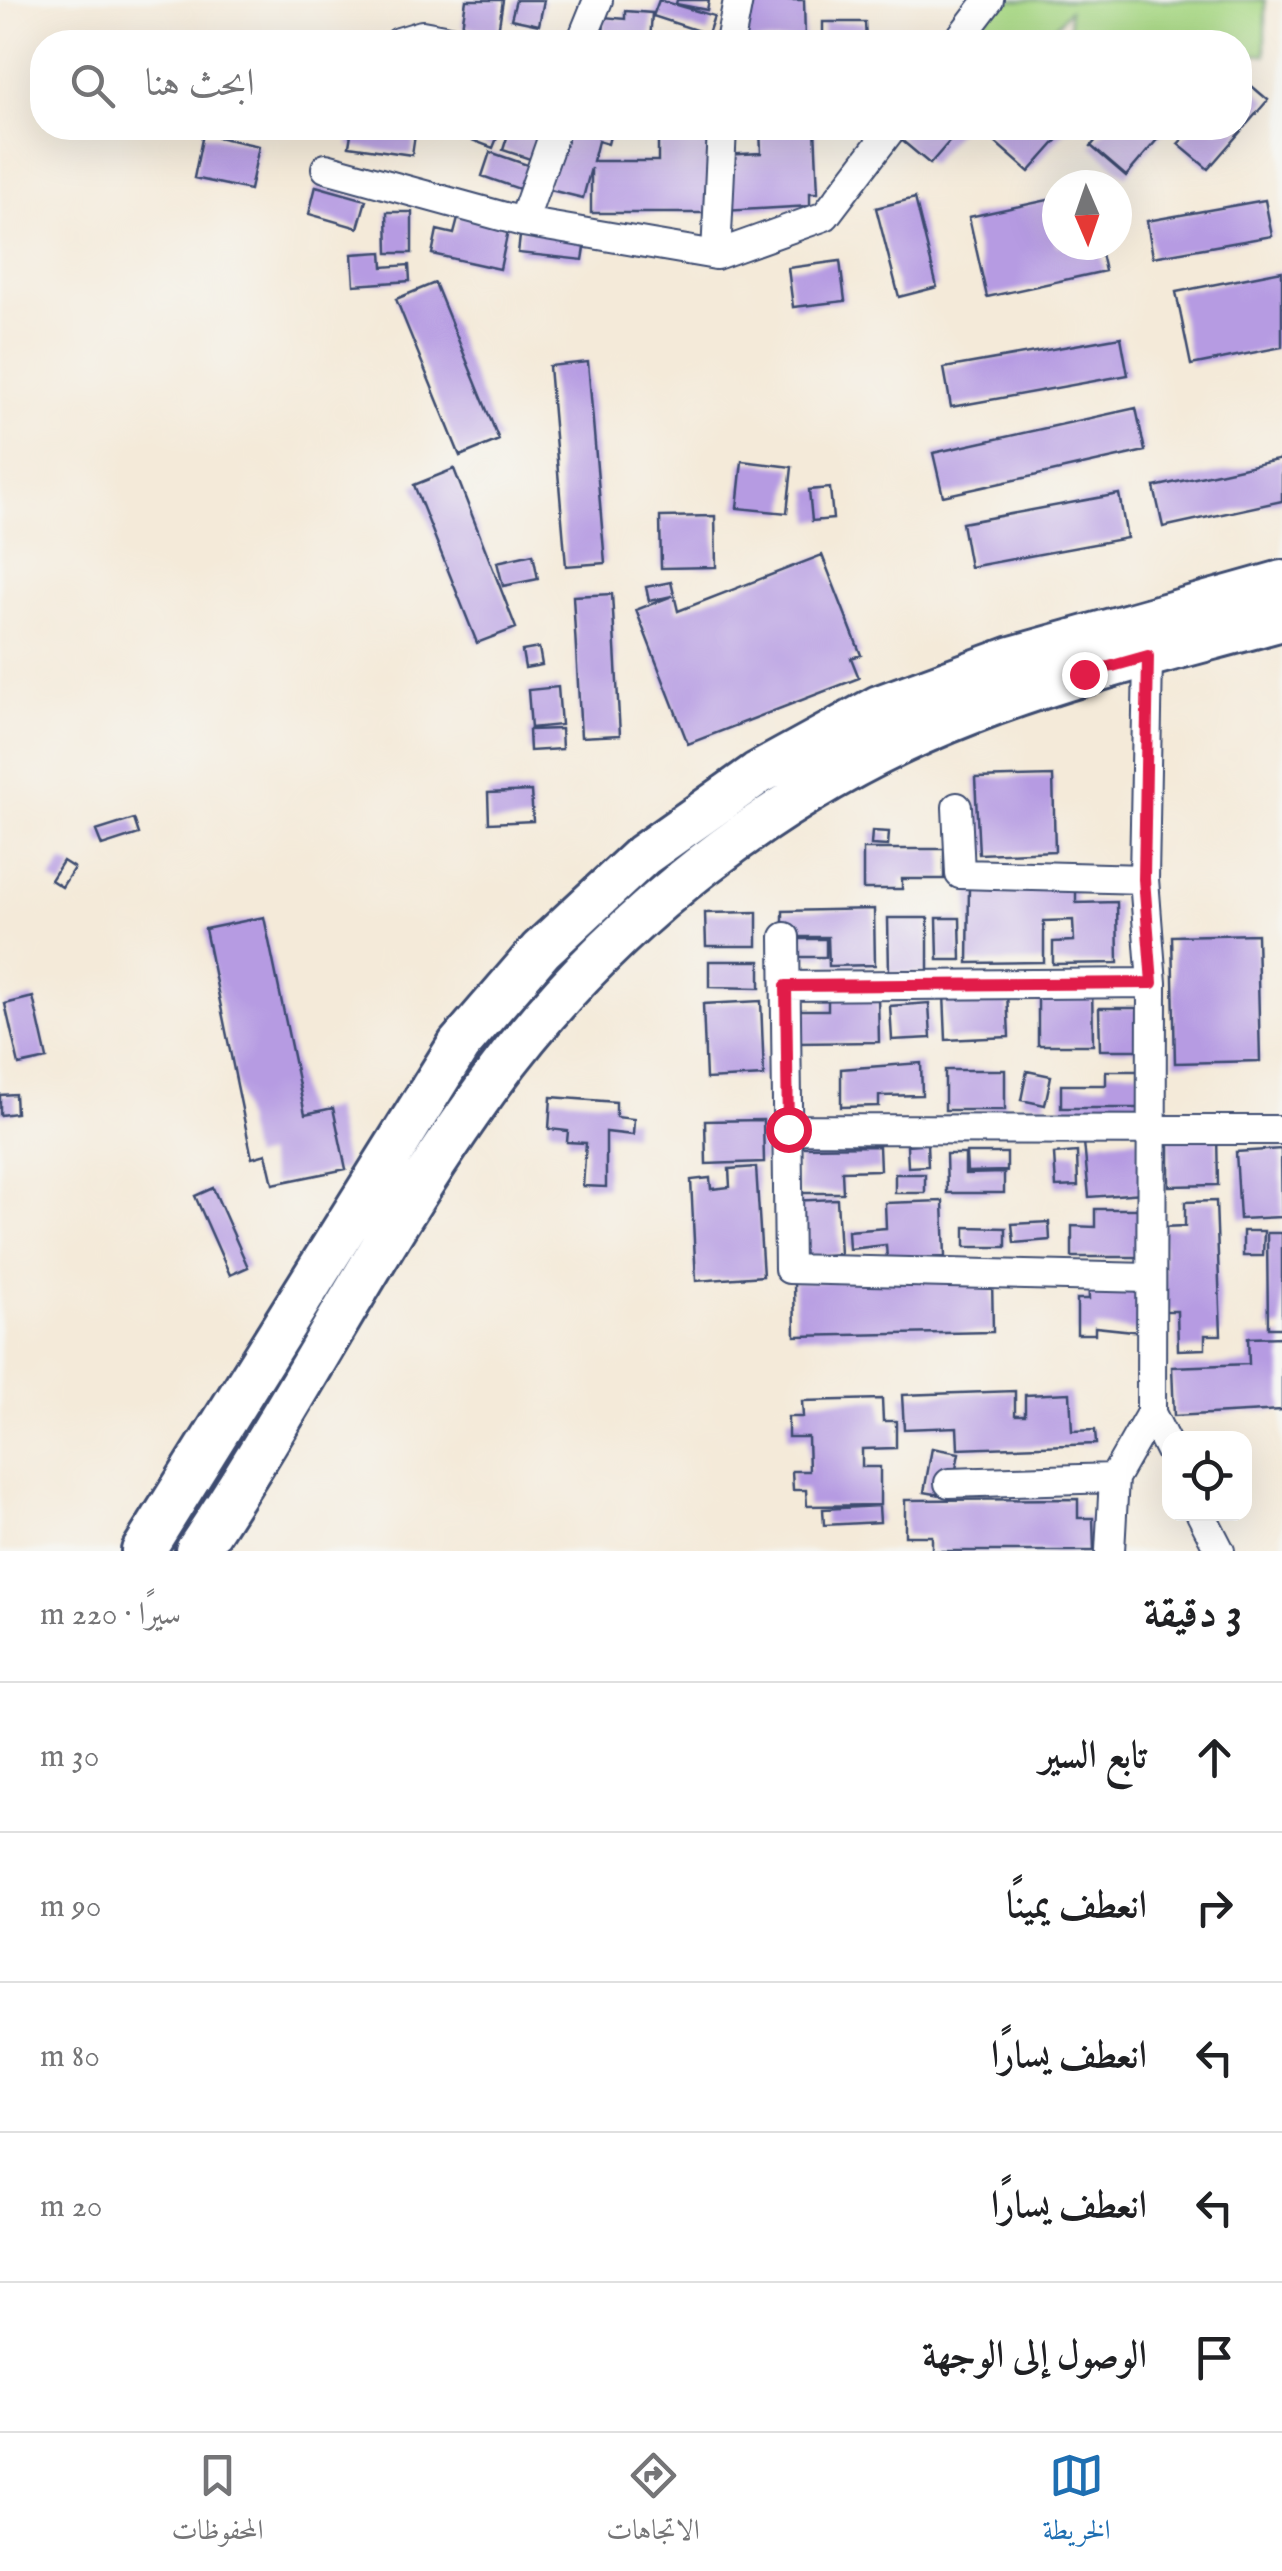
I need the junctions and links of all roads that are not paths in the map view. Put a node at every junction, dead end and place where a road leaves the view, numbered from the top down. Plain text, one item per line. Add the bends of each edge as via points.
1 (598, 0) edge
2 (738, 0) edge
3 (989, 0) edge
4 (586, 30) edge
5 (732, 30) edge
6 (965, 30) edge
7 (552, 140) edge
8 (721, 140) edge
9 (883, 140) edge
10 (326, 168) dead end
11 (523, 222) junction
12 (716, 255) junction
13 (1282, 582) edge
14 (1282, 618) edge
15 (1148, 656) junction
16 (956, 807) dead end
17 (1144, 879) junction
18 (785, 937) dead end
19 (1152, 983) junction
20 (786, 986) junction
21 (788, 1129) junction
22 (1151, 1130) junction
23 (1282, 1130) edge
24 (1148, 1278) junction
25 (1151, 1414) junction
26 (1162, 1435) edge
27 (1114, 1478) junction
28 (948, 1484) dead end
29 (1205, 1521) edge
30 (143, 1551) edge
31 (196, 1551) edge
32 (1110, 1551) edge
33 (1220, 1551) edge

1 - 4 street
2 - 5 street
3 - 6 street
7 - 11 street
8 - 12 street
9 - 12 street via 825,216
10 - 11 street
11 - 12 street
13 - 30 main road via 1029,652 879,708 757,774 643,855 541,950 459,1045
14 - 15 main road
15 - 17 street
15 - 31 main road via 968,713 808,794 669,893 590,965 490,1083 417,1190
16 - 17 street via 960,874
17 - 19 street
18 - 20 street
19 - 20 street
19 - 22 street
20 - 21 street
21 - 22 street
21 - 24 street via 789,1269
22 - 23 street
22 - 24 street
24 - 25 street
25 - 26 street
25 - 27 street
27 - 28 street
27 - 32 street
29 - 33 street

